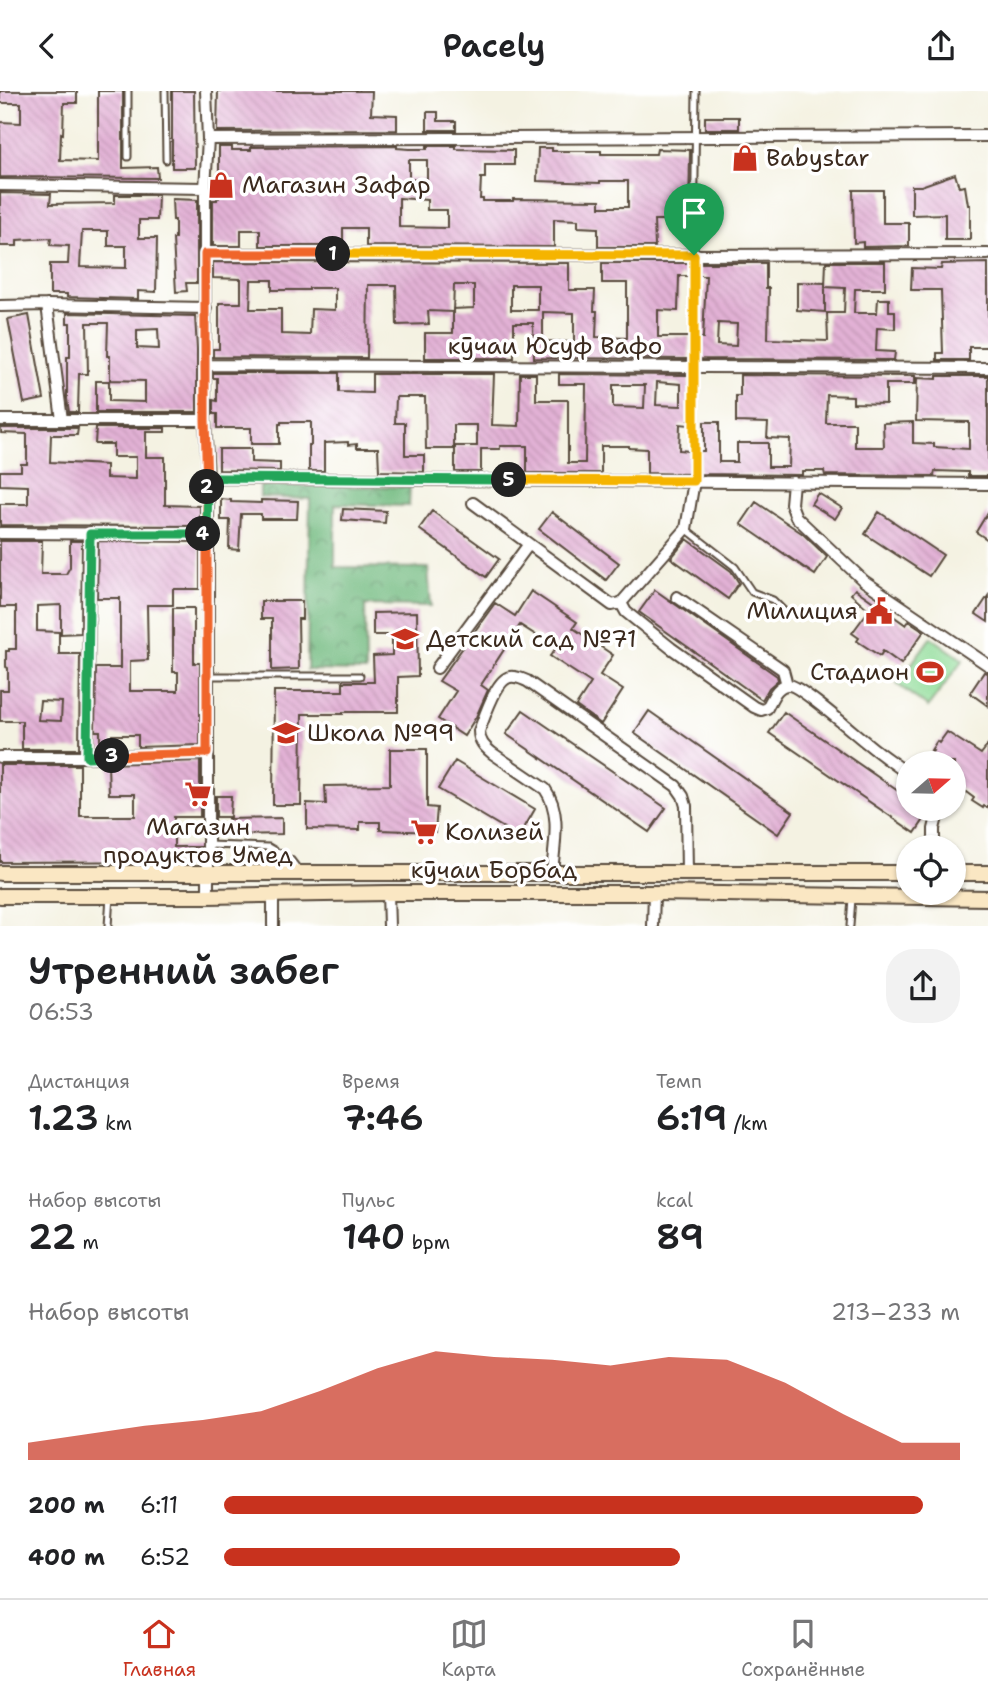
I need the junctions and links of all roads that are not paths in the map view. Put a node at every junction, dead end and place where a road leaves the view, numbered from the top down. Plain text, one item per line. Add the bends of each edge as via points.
1 (128, 91) edge
2 (165, 91) edge
3 (206, 91) edge
4 (696, 91) edge
5 (696, 137) junction
6 (988, 137) edge
7 (208, 139) junction
8 (128, 157) dead end
9 (166, 160) dead end
10 (0, 185) edge
11 (205, 188) junction
12 (205, 254) junction
13 (988, 254) edge
14 (694, 255) junction
15 (47, 305) junction
16 (0, 306) edge
17 (206, 307) junction
18 (205, 365) junction
19 (694, 368) junction
20 (988, 368) edge
21 (0, 420) edge
22 (62, 420) junction
23 (205, 420) junction
24 (208, 478) junction
25 (694, 481) junction
26 (793, 482) junction
27 (988, 484) edge
28 (473, 503) dead end
29 (686, 529) junction
30 (0, 533) edge
31 (90, 534) junction
32 (207, 534) junction
33 (529, 544) junction
34 (677, 597) dead end
35 (621, 603) junction
36 (784, 611) dead end
37 (988, 665) edge
38 (437, 668) dead end
39 (207, 676) junction
40 (360, 676) dead end
41 (787, 685) junction
42 (207, 753) junction
43 (0, 757) edge
44 (87, 757) junction
45 (896, 765) edge
46 (208, 845) junction
47 (988, 871) edge
48 (0, 873) edge
49 (552, 873) junction
50 (687, 873) junction
51 (896, 873) edge
52 (208, 874) junction
53 (301, 874) junction
54 (966, 874) edge
55 (388, 893) junction
56 (654, 893) junction
57 (273, 894) junction
58 (853, 895) junction
59 (0, 896) edge
60 (110, 896) junction
61 (208, 896) junction
62 (984, 899) edge
63 (108, 926) edge
64 (273, 926) edge
65 (389, 926) edge
66 (653, 926) edge
67 (850, 926) edge

1 - 8 lane
2 - 9 lane
3 - 7 street
4 - 5 lane
5 - 6 street
5 - 7 street
5 - 14 lane
7 - 11 street
10 - 11 street
11 - 12 street
12 - 14 street
12 - 17 street
13 - 14 street
14 - 19 lane
15 - 16 street
15 - 17 street
15 - 22 street
17 - 18 street
18 - 19 street, кӯчаи Юсуф Вафо
18 - 23 street
19 - 20 street, кӯчаи Юсуф Вафо
19 - 25 lane
21 - 22 street
22 - 23 street
23 - 24 street
24 - 25 street
24 - 32 street
25 - 26 street
25 - 29 street
26 - 27 street
26 - 37 street via 791,504 796,517 854,573
28 - 33 street
29 - 35 street
29 - 36 lane via 735,567 752,592 773,600
30 - 31 street
31 - 32 street
31 - 44 street
32 - 39 street
33 - 35 street via 612,605
33 - 38 street
34 - 41 street via 783,670
35 - 41 street via 671,648 754,708 767,708 777,691
39 - 40 lane
39 - 42 street
41 - 45 street via 806,694
42 - 44 street
42 - 46 street
43 - 44 street
46 - 52 street
46 - 53 lane via 270,847 291,860
47 - 54 main road
48 - 52 main road, кӯчаи Борбад
49 - 50 main road, кӯчаи Борбад
49 - 50 street via 555,817 551,797 492,753 479,737 497,688 509,677 527,681 676,786 687,806
49 - 53 main road, кӯчаи Борбад
50 - 51 main road, кӯчаи Борбад
52 - 53 main road, кӯчаи Борбад
52 - 61 street
55 - 56 main road, кӯчаи Борбад
55 - 57 main road, кӯчаи Борбад
55 - 65 street
56 - 58 main road, кӯчаи Борбад
56 - 66 street
57 - 61 main road, кӯчаи Борбад
57 - 64 street
58 - 62 main road, кӯчаи Борбад
58 - 67 lane
59 - 60 main road, кӯчаи Борбад
60 - 61 main road, кӯчаи Борбад
60 - 63 lane

